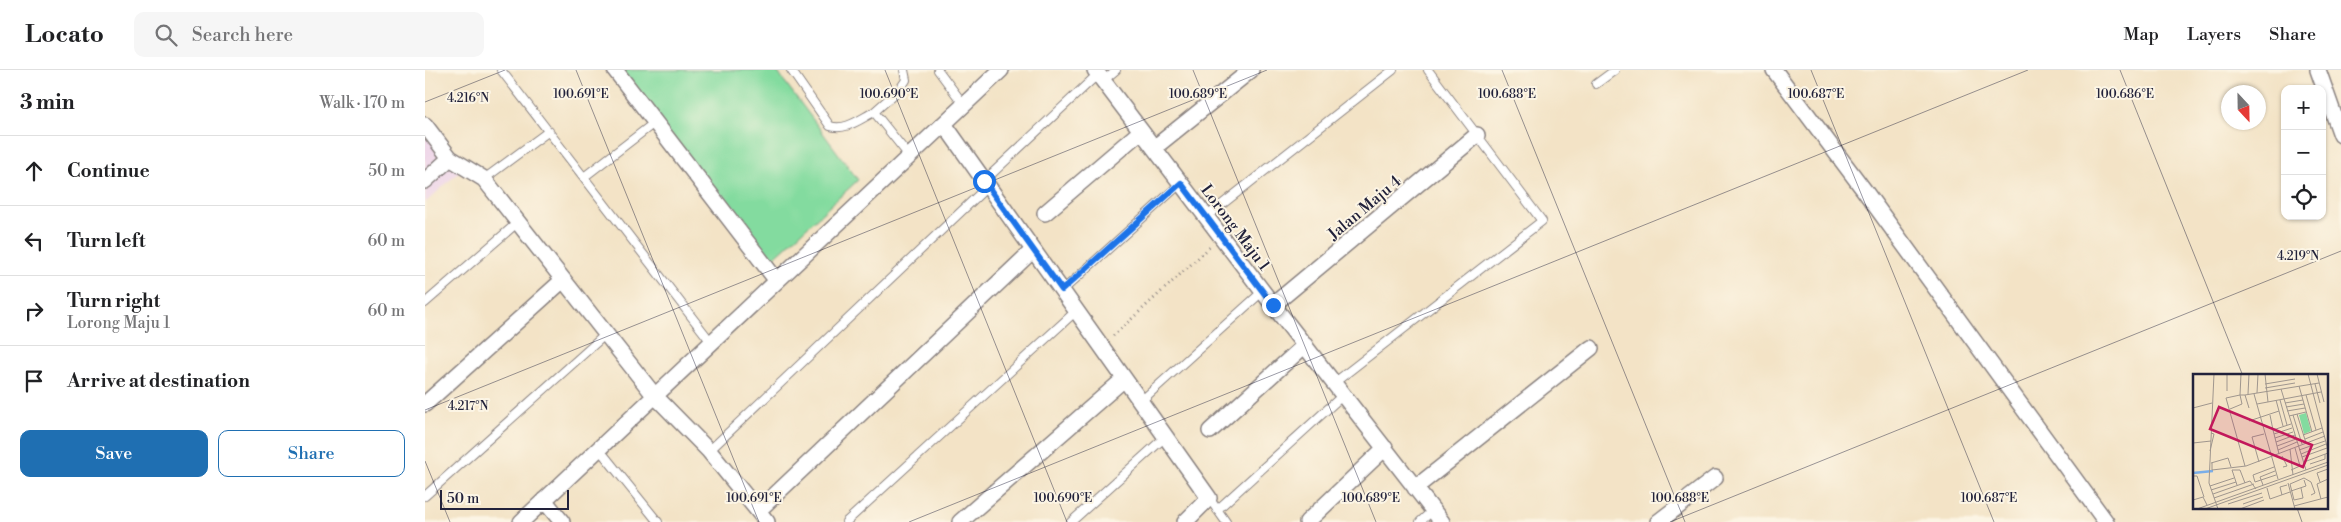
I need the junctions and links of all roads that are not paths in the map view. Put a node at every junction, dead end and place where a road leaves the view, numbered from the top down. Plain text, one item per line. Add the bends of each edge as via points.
1 (501, 70) edge
2 (615, 70) edge
3 (791, 70) edge
4 (904, 70) edge
5 (938, 70) edge
6 (1001, 70) edge
7 (1116, 70) edge
8 (1251, 70) edge
9 (1393, 70) edge
10 (1428, 70) edge
11 (1615, 70) edge
12 (1774, 70) edge
13 (2318, 70) edge
14 (1099, 75) edge
15 (1596, 84) dead end
16 (964, 105) junction
17 (874, 112) junction
18 (654, 122) junction
19 (944, 124) junction
20 (425, 125) edge
21 (1141, 131) junction
22 (549, 132) junction
23 (1477, 135) junction
24 (2341, 135) edge
25 (1154, 148) junction
26 (910, 157) junction
27 (450, 158) junction
28 (584, 177) junction
29 (484, 179) junction
30 (425, 181) edge
31 (986, 183) junction
32 (1181, 183) junction
33 (1045, 213) dead end
34 (1207, 217) junction
35 (517, 223) junction
36 (1033, 250) junction
37 (563, 280) junction
38 (777, 281) junction
39 (1062, 290) junction
40 (1263, 291) junction
41 (425, 303) edge
42 (1273, 305) junction
43 (1076, 311) junction
44 (607, 333) junction
45 (711, 342) junction
46 (1305, 345) junction
47 (1591, 348) dead end
48 (1124, 379) junction
49 (1339, 389) junction
50 (654, 395) junction
51 (1140, 402) junction
52 (425, 404) edge
53 (1210, 431) dead end
54 (1165, 437) junction
55 (1385, 448) junction
56 (599, 449) junction
57 (709, 450) junction
58 (1715, 478) dead end
59 (1415, 488) junction
60 (425, 496) edge
61 (544, 500) junction
62 (1213, 504) junction
63 (1437, 516) edge
64 (763, 517) edge
65 (521, 522) edge
66 (562, 522) edge
67 (658, 522) edge
68 (846, 522) edge
69 (960, 522) edge
70 (1071, 522) edge
71 (1185, 522) edge
72 (1226, 522) edge
73 (1307, 522) edge
74 (1420, 522) edge
75 (1659, 522) edge
76 (2105, 522) edge

1 - 22 lane
2 - 18 street
3 - 17 lane via 830,126 846,126
4 - 17 lane via 906,80 900,89
5 - 16 lane
6 - 16 street
7 - 14 lane
8 - 25 street
9 - 34 lane
10 - 23 lane
11 - 15 lane
12 - 76 street
13 - 24 street
14 - 21 street, Lorong Maju 1
14 - 31 lane
16 - 19 street
17 - 26 lane
18 - 28 lane
18 - 38 street
19 - 26 street
19 - 31 street
20 - 27 street
21 - 25 street, Lorong Maju 1
21 - 33 street
22 - 28 lane
22 - 29 lane
23 - 42 street, Jalan Maju 4
23 - 49 lane via 1542,221
25 - 32 street, Lorong Maju 1
26 - 38 street
27 - 29 street
27 - 30 street
28 - 45 lane
29 - 35 street
31 - 36 street
31 - 57 lane
32 - 34 street, Lorong Maju 1
32 - 39 lane
34 - 40 street, Lorong Maju 1
35 - 37 street
35 - 41 lane
36 - 39 street
36 - 64 street
37 - 44 street
37 - 52 street
38 - 45 street
39 - 43 street
40 - 42 street, Lorong Maju 1
40 - 51 lane
42 - 46 street, Lorong Maju 1
43 - 48 street
43 - 68 lane
44 - 50 street
44 - 60 lane
45 - 50 street
46 - 49 street, Lorong Maju 1
46 - 53 street
47 - 59 street
48 - 51 street
48 - 69 street
49 - 55 street, Lorong Maju 1
49 - 62 lane
50 - 56 street
50 - 57 street
51 - 54 street
54 - 62 street
54 - 70 lane
55 - 59 street, Lorong Maju 1
55 - 73 street
56 - 61 street
56 - 67 lane
57 - 64 street
58 - 75 street
59 - 63 street, Lorong Maju 1
61 - 65 street
61 - 66 street
62 - 71 street
62 - 72 lane
63 - 74 lane

